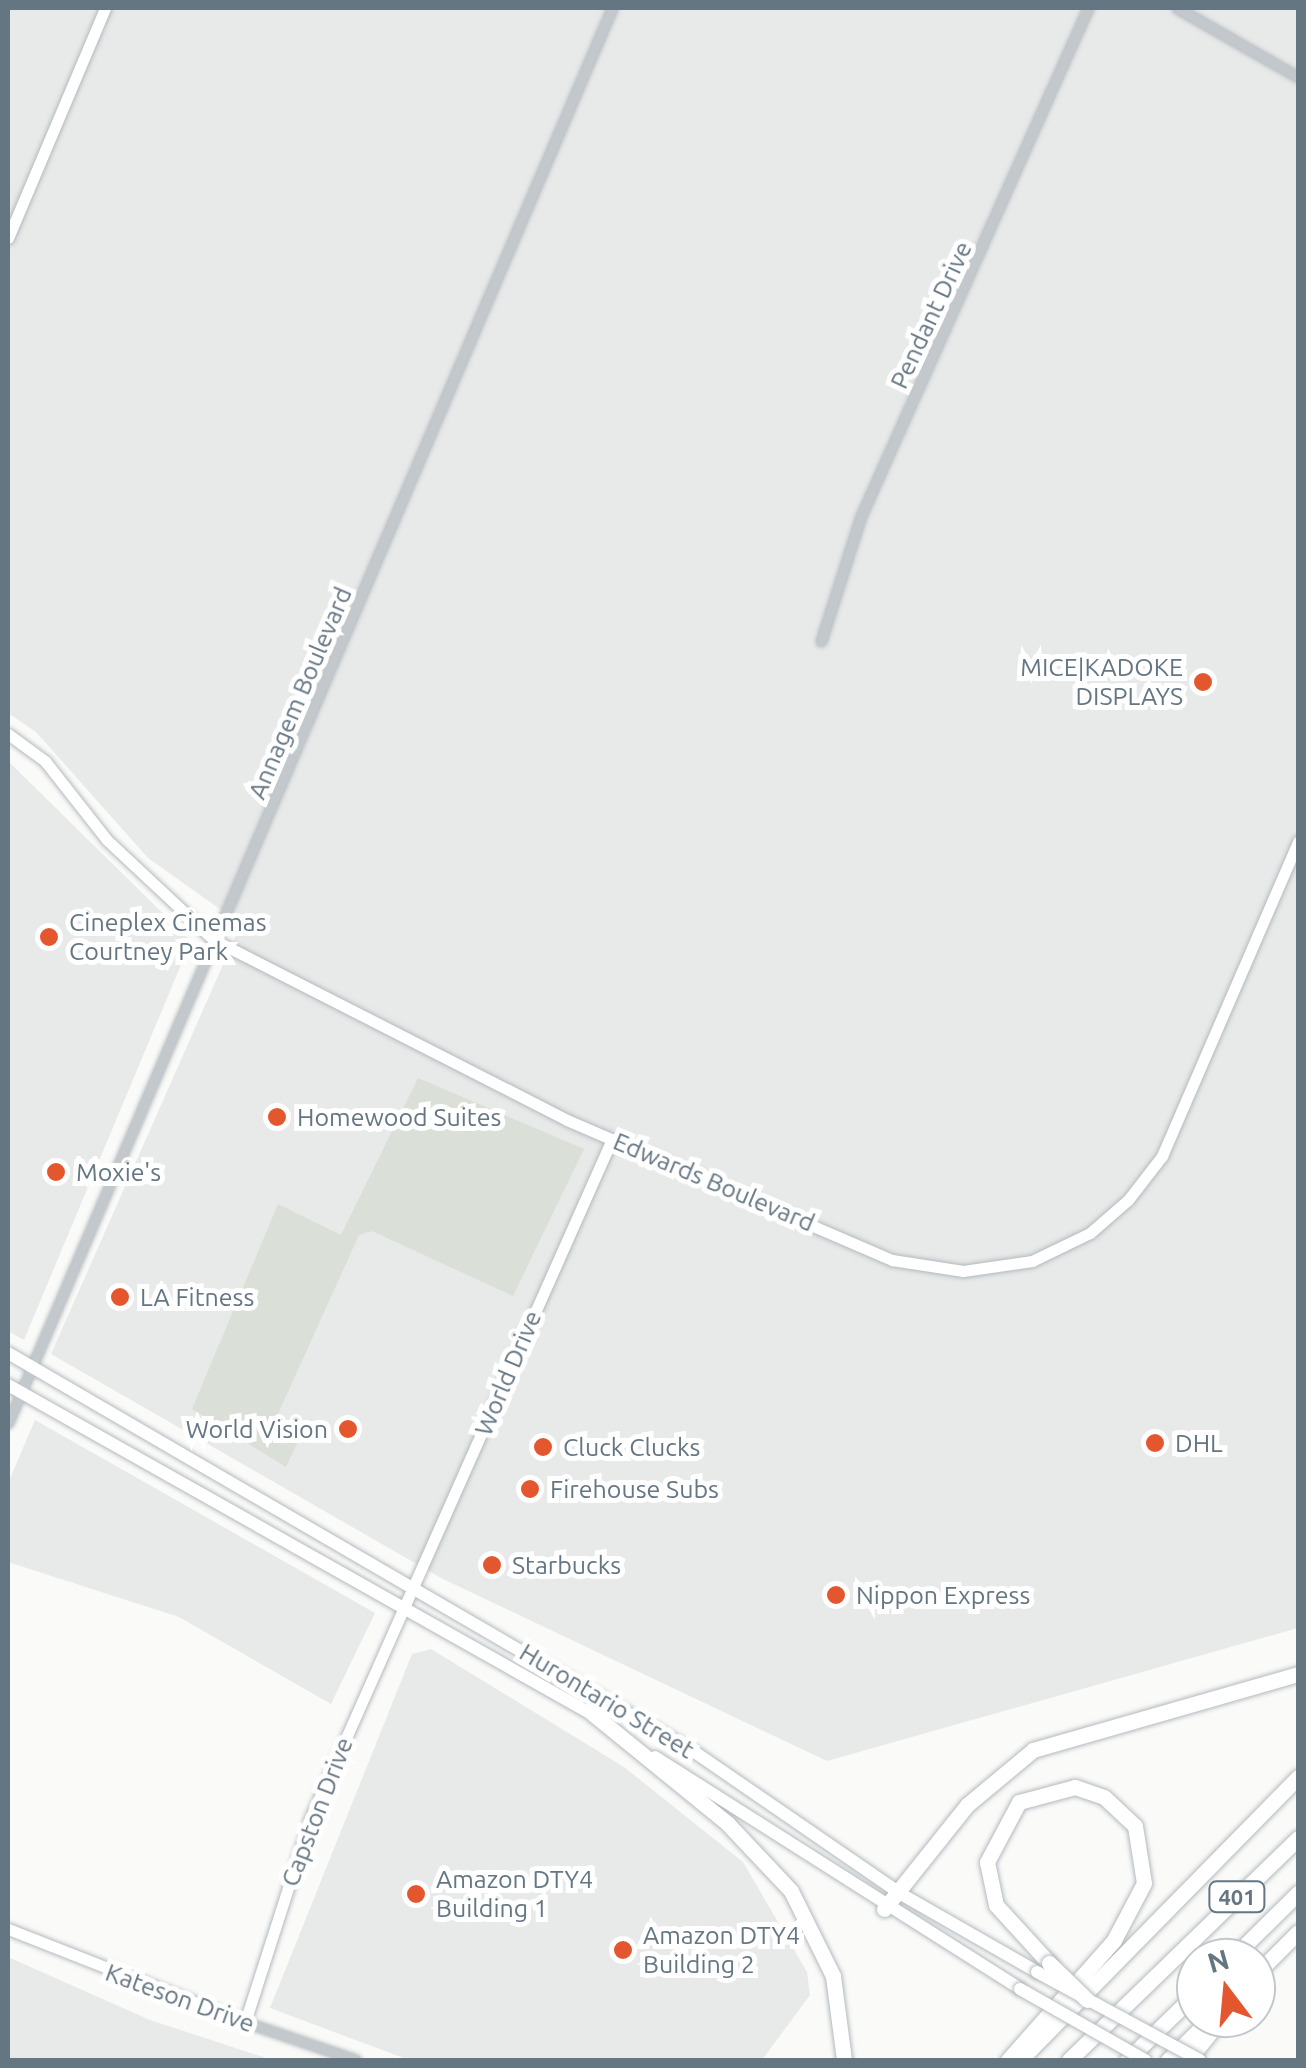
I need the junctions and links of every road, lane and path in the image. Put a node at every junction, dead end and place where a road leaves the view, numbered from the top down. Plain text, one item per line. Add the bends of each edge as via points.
1 (105, 8) edge
2 (612, 8) edge
3 (1088, 8) edge
4 (1178, 8) edge
5 (1298, 77) edge
6 (8, 238) edge
7 (821, 642) dead end
8 (8, 734) edge
9 (1298, 841) edge
10 (214, 940) junction
11 (612, 1139) junction
12 (8, 1352) edge
13 (32, 1366) junction
14 (14, 1388) edge
15 (8, 1423) edge
16 (412, 1588) junction
17 (403, 1608) junction
18 (1298, 1674) edge
19 (593, 1714) junction
20 (1298, 1777) edge
21 (1298, 1823) edge
22 (1298, 1838) edge
23 (1298, 1893) edge
24 (901, 1894) junction
25 (884, 1909) junction
26 (8, 1929) edge
27 (1298, 1932) edge
28 (1193, 1938) edge
29 (1195, 1938) edge
30 (1252, 1938) edge
31 (1276, 1954) edge
32 (1176, 1956) edge
33 (1043, 1968) junction
34 (1086, 2000) joint
35 (1176, 2012) edge
36 (245, 2022) junction
37 (1191, 2038) edge
38 (1206, 2038) edge
39 (356, 2060) edge
40 (844, 2060) edge
41 (1008, 2060) edge
42 (1020, 2060) edge
43 (1069, 2060) edge
44 (1127, 2060) edge
45 (1146, 2060) edge
46 (1168, 2060) edge
47 (1188, 2060) edge
48 (1200, 2060) edge

1 - 6 street
2 - 10 street, Annagem Boulevard
3 - 7 street, Pendant Drive via 860,516
4 - 5 street
8 - 10 street, Edwards Boulevard via 45,761 107,840
9 - 11 street, Edwards Boulevard via 1162,1156 1090,1233 1032,1261 963,1271 892,1260
10 - 11 street, Edwards Boulevard
10 - 13 street, Annagem Boulevard
11 - 16 street, World Drive
12 - 13 main road, Hurontario Street
13 - 14 street, Annagem Boulevard
13 - 16 main road, Hurontario Street
14 - 15 street, Annagem Boulevard
14 - 17 main road, Hurontario Street
16 - 17 street, World Drive
16 - 24 main road, Hurontario Street via 696,1753
17 - 19 main road, Hurontario Street
17 - 36 street, Capston Drive via 310,1820
18 - 24 highway via 1033,1750 967,1805
19 - 25 main road, Hurontario Street
19 - 40 highway via 727,1823 792,1891 834,1976
20 - 42 highway, 401
21 - 28 highway
22 - 29 highway, 401
23 - 30 highway, 401
24 - 25 highway
24 - 33 main road, Hurontario Street
25 - 45 main road, Hurontario Street, bridge
26 - 36 street, Kateson Drive
27 - 31 highway, 401
32 - 43 highway, 401
33 - 34 highway, bridge
33 - 41 highway via 996,1905 987,1862 1019,1802 1075,1787 1104,1797 1135,1826 1144,1883 1114,1940
34 - 48 main road, bridge
35 - 44 highway
36 - 39 street, Kateson Drive
37 - 46 highway
38 - 47 highway

